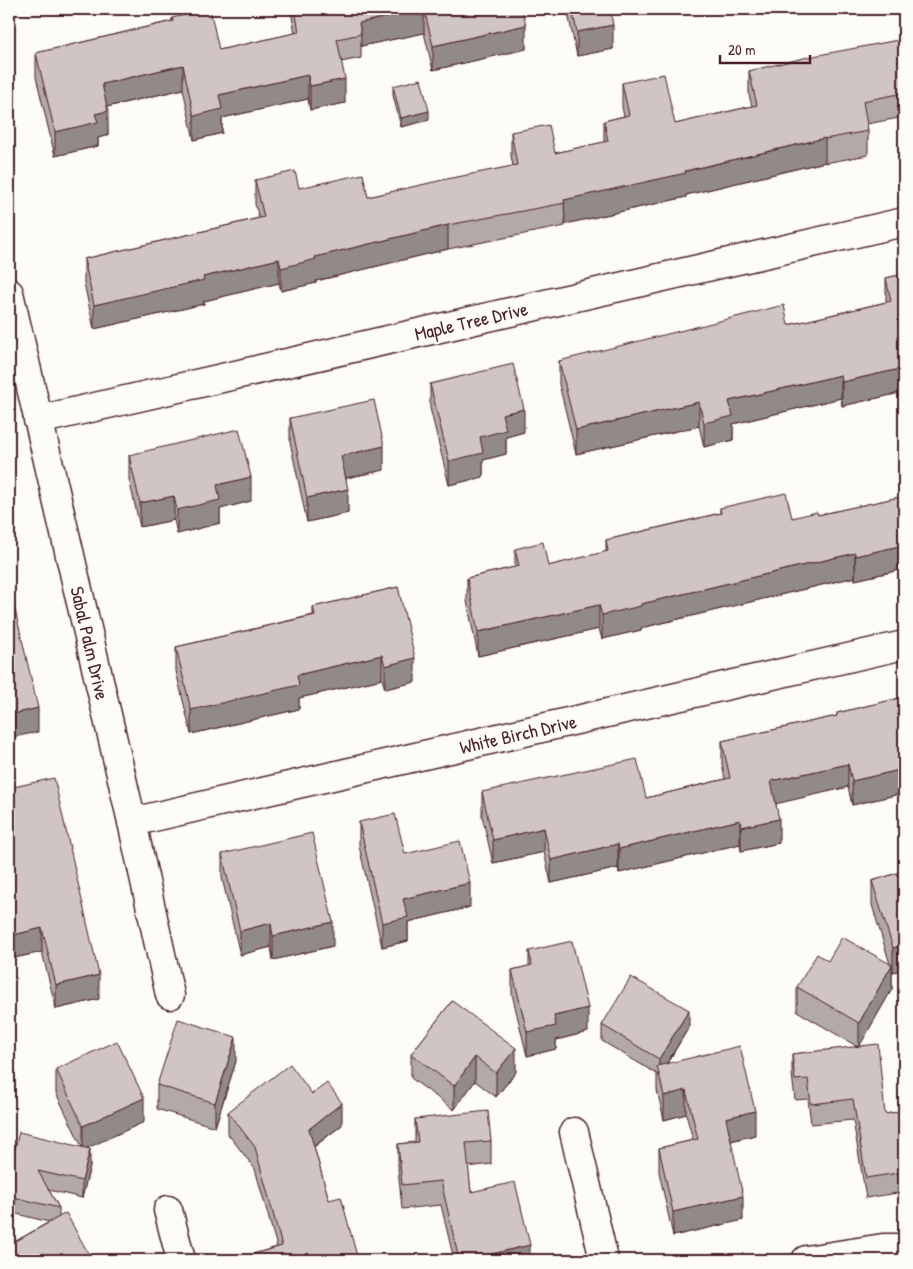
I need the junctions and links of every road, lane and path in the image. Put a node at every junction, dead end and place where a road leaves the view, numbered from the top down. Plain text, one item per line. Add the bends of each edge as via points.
1 (904, 222) edge
2 (9, 293) edge
3 (38, 420) junction
4 (904, 645) edge
5 (132, 822) junction
6 (170, 995) dead end
7 (574, 1132) dead end
8 (168, 1210) dead end
9 (904, 1248) edge
10 (181, 1260) edge
11 (604, 1260) edge
12 (806, 1260) edge

1 - 3 street, Maple Tree Drive
2 - 3 street, Sabal Palm Drive
3 - 5 street, Sabal Palm Drive
4 - 5 street, White Birch Drive
5 - 6 street, Sabal Palm Drive
7 - 11 street
8 - 10 street
9 - 12 street via 883,1248

